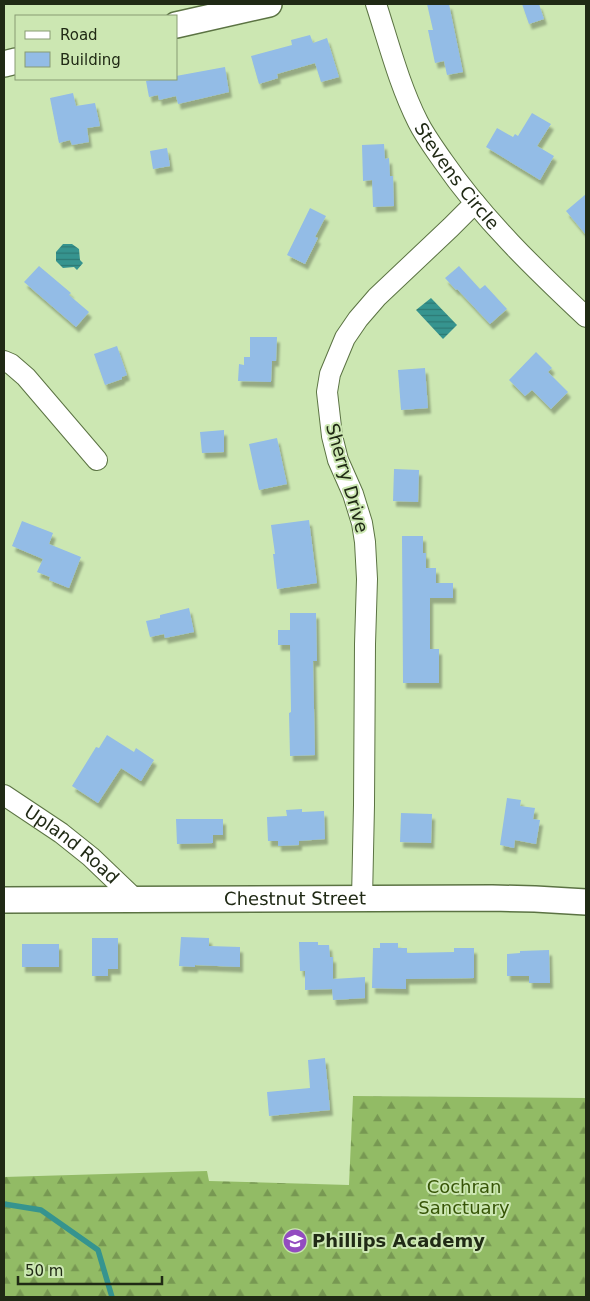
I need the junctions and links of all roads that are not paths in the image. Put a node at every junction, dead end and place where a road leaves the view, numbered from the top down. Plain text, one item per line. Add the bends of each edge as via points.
1 (269, 4) edge
2 (376, 4) edge
3 (178, 25) edge
4 (474, 203) junction
5 (586, 317) edge
6 (4, 361) edge
7 (97, 460) dead end
8 (4, 795) edge
9 (362, 899) junction
10 (4, 900) edge
11 (136, 900) junction
12 (586, 902) edge

1 - 3 street
2 - 4 street, Stevens Circle via 402,85 419,124
4 - 5 street, Stevens Circle
4 - 9 street, Sherry Drive via 358,319 345,338 330,374 327,392 338,460 353,494 365,542
6 - 7 street via 26,377
8 - 11 street, Upland Road via 84,851
9 - 11 street, Chestnut Street
9 - 12 street, Chestnut Street via 501,898
10 - 11 street, Chestnut Street

